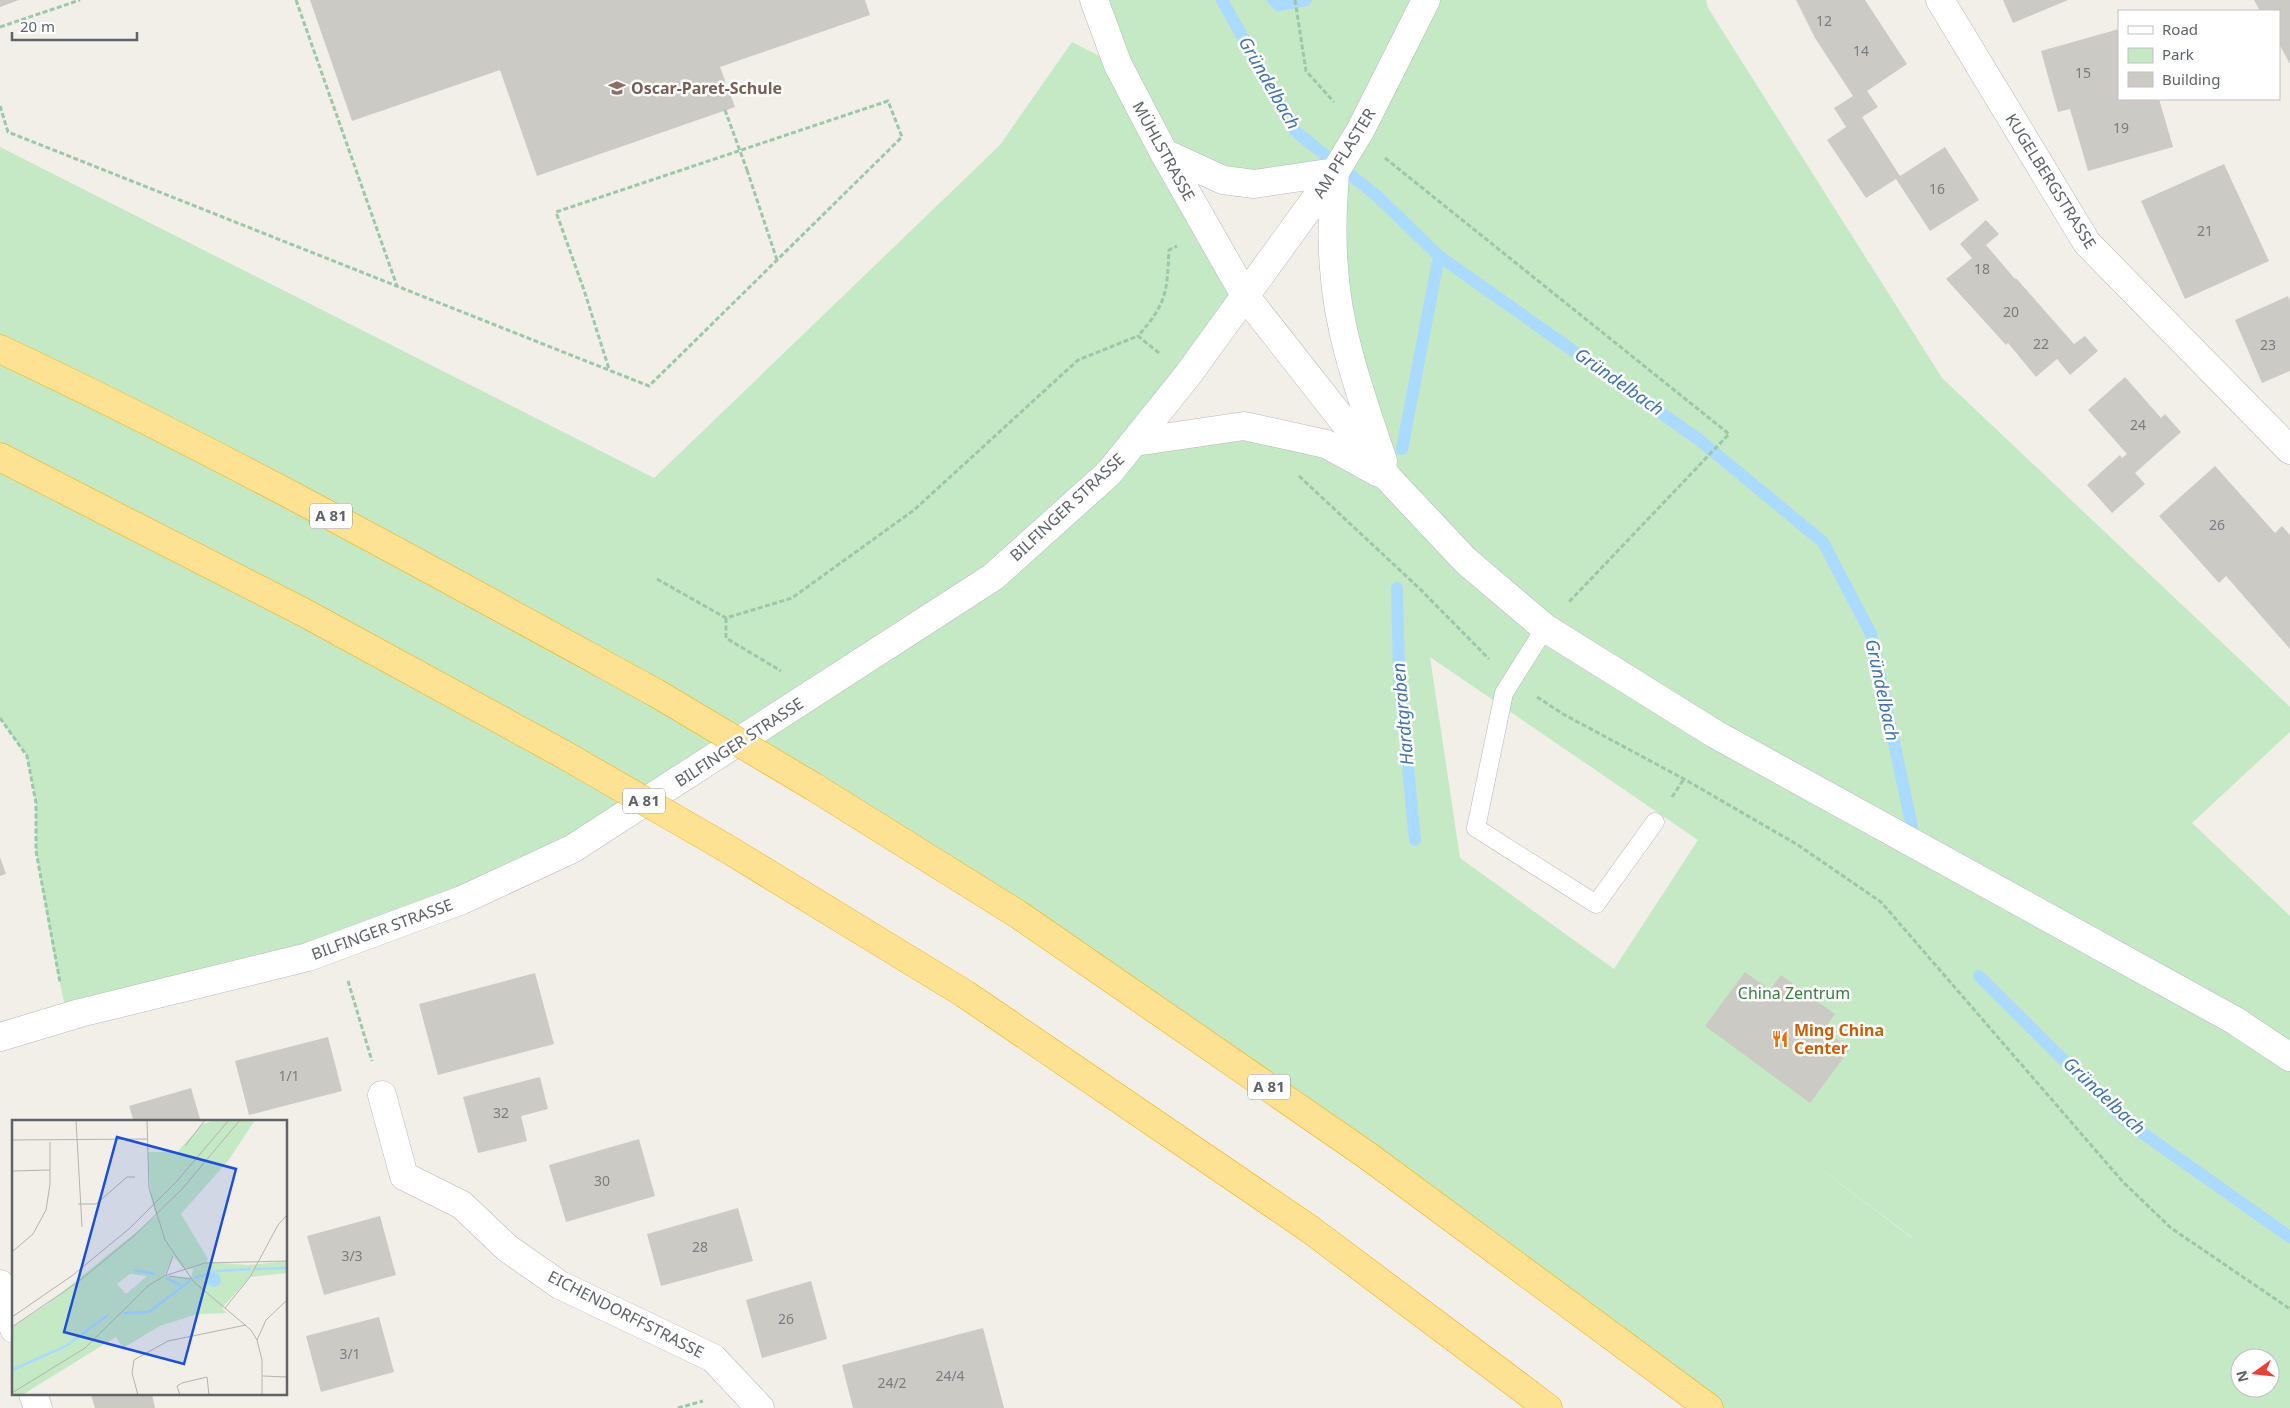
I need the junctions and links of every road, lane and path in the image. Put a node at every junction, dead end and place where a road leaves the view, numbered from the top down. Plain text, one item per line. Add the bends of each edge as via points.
1 (80, 0) edge
2 (296, 0) edge
3 (1094, 0) edge
4 (1295, 0) edge
5 (1426, 0) edge
6 (1940, 0) edge
7 (0, 27) edge
8 (0, 106) edge
9 (725, 110) dead end
10 (1360, 131) junction
11 (1164, 153) junction
12 (1335, 172) junction
13 (777, 260) junction
14 (397, 286) junction
15 (1246, 297) junction
16 (1138, 336) dead end
17 (0, 349) edge
18 (609, 370) junction
19 (1135, 442) junction
20 (2290, 450) edge
21 (0, 457) edge
22 (1296, 473) dead end
23 (1389, 479) junction
24 (658, 579) dead end
25 (726, 618) junction
26 (1545, 628) junction
27 (1510, 680) junction
28 (817, 692) junction
29 (0, 718) edge
30 (1655, 822) dead end
31 (347, 976) dead end
32 (67, 1016) junction
33 (0, 1036) edge
34 (2290, 1057) edge
35 (382, 1096) joint
36 (0, 1284) edge
37 (2290, 1309) edge
38 (12, 1323) edge
39 (760, 1408) edge
40 (1548, 1408) edge
41 (1709, 1408) edge

1 - 7 path
2 - 14 path
3 - 11 street, MÜHLSTRASSE via 1118,65
4 - 10 path via 1306,71
5 - 10 street, AM PFLASTER
6 - 20 street, KUGELBERGSTRASSE via 2087,243
8 - 14 path via 8,132
9 - 13 path, bridge
10 - 12 street, AM PFLASTER
10 - 26 path via 1373,149 1729,434
11 - 12 street via 1223,180 1254,184
11 - 15 street, MÜHLSTRASSE
12 - 15 street, AM PFLASTER
12 - 23 street via 1334,270 1340,314 1353,370
13 - 18 path via 649,386
13 - 18 path via 902,137 888,101 556,212
14 - 18 path
15 - 19 street, BILFINGER STRASSE
15 - 23 street, MÜHLSTRASSE
16 - 25 path via 1078,360 914,510 792,598
17 - 41 highway, A 81, bridge via 353,527 656,693 814,787 1020,915 1368,1156
19 - 23 street via 1244,426 1326,444
19 - 28 street, BILFINGER STRASSE via 1109,473 993,577
21 - 40 highway, A 81, bridge via 303,612 563,754 726,848 965,994 1303,1224
22 - 27 path via 1420,589
23 - 26 street via 1465,560
24 - 25 path
25 - 28 path via 726,638
26 - 27 lane
26 - 34 street via 1715,734 2234,1020
27 - 30 lane via 1504,693 1476,828 1596,904
27 - 37 path via 1564,714 1798,845 1881,902 2123,1182 2171,1228
28 - 32 street, BILFINGER STRASSE via 572,849 462,900 308,957
29 - 32 path via 27,756 36,803 36,851
31 - 35 path
32 - 33 street, BILFINGER STRASSE
35 - 39 street, EICHENDORFFSTRASSE via 404,1176 462,1205 507,1248 560,1285 713,1358
36 - 38 street

